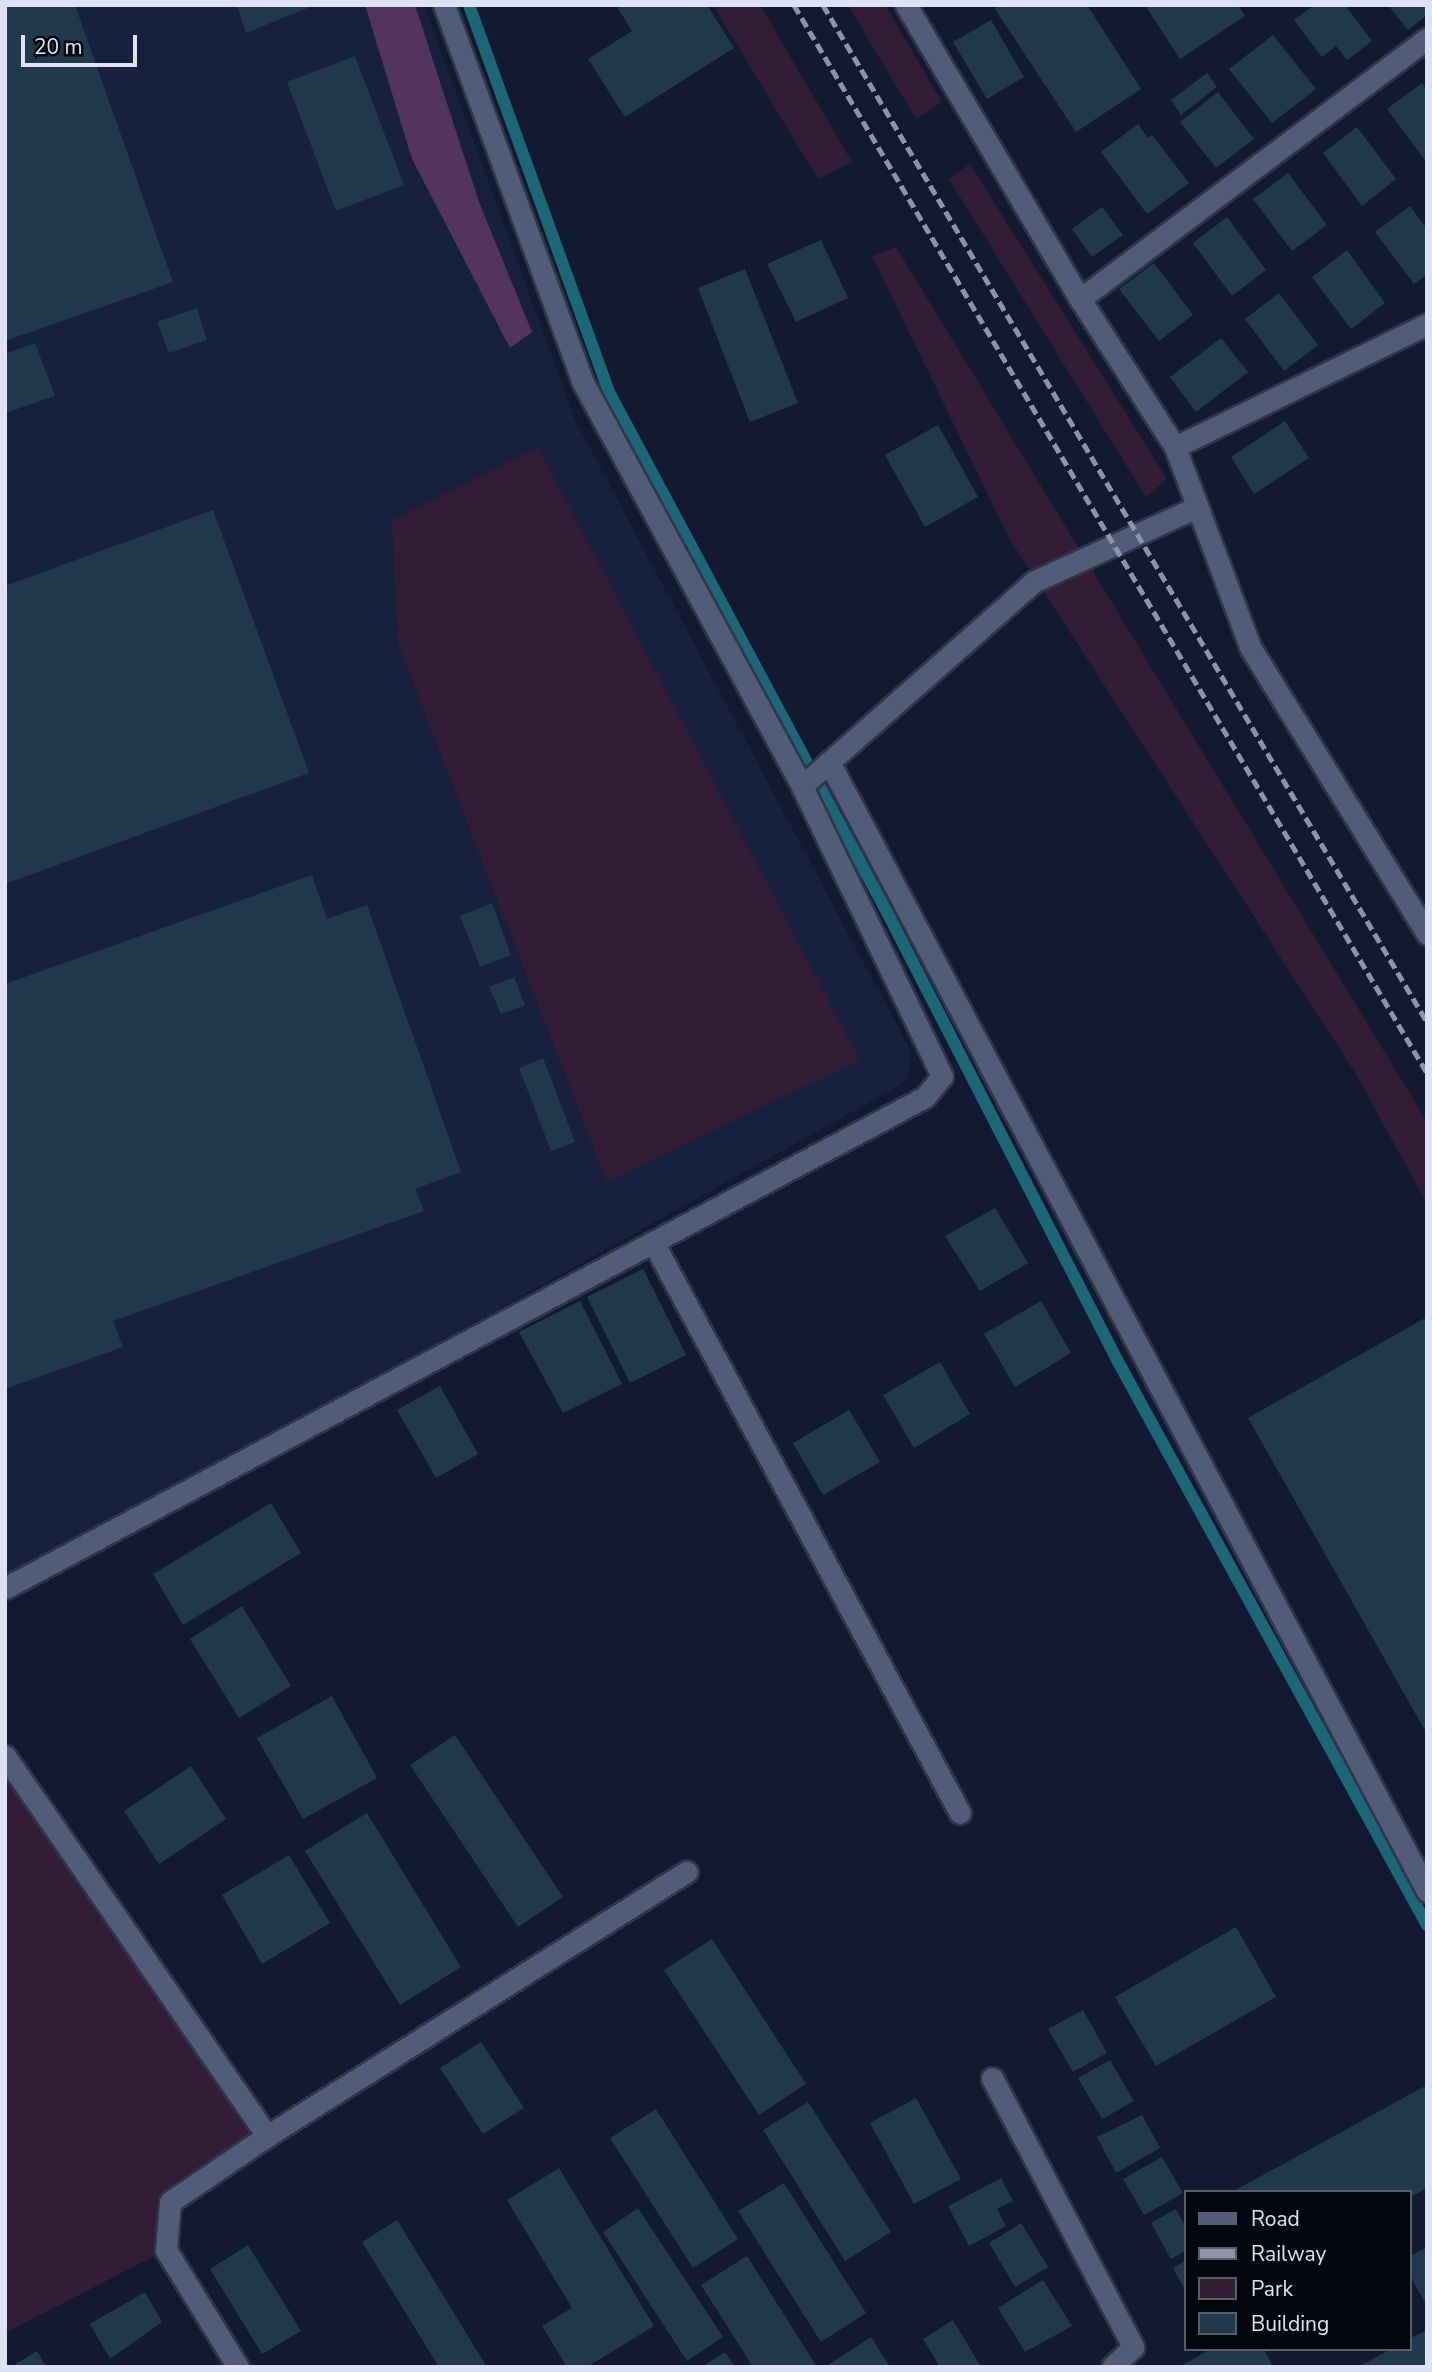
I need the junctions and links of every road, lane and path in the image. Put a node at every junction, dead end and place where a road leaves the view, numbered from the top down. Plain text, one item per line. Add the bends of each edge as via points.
1 (444, 5) edge
2 (906, 5) edge
3 (1427, 38) edge
4 (1080, 299) junction
5 (1427, 324) edge
6 (1175, 447) junction
7 (1197, 506) junction
8 (829, 762) junction
9 (802, 786) junction
10 (1427, 934) edge
11 (653, 1242) junction
12 (5, 1588) edge
13 (5, 1756) edge
14 (960, 1813) dead end
15 (687, 1872) dead end
16 (1427, 1891) edge
17 (992, 2078) dead end
18 (267, 2136) junction
19 (238, 2367) edge
20 (1112, 2367) edge

1 - 9 street via 582,380
2 - 4 street
3 - 4 street
4 - 6 street
5 - 6 street
6 - 7 street
7 - 8 street via 1033,582
7 - 10 street via 1250,647
8 - 9 street
8 - 16 street
9 - 11 street via 942,1076 925,1097
11 - 12 street
11 - 14 street
13 - 18 street
15 - 18 street
17 - 20 street via 1133,2347
18 - 19 street via 170,2202 166,2250

